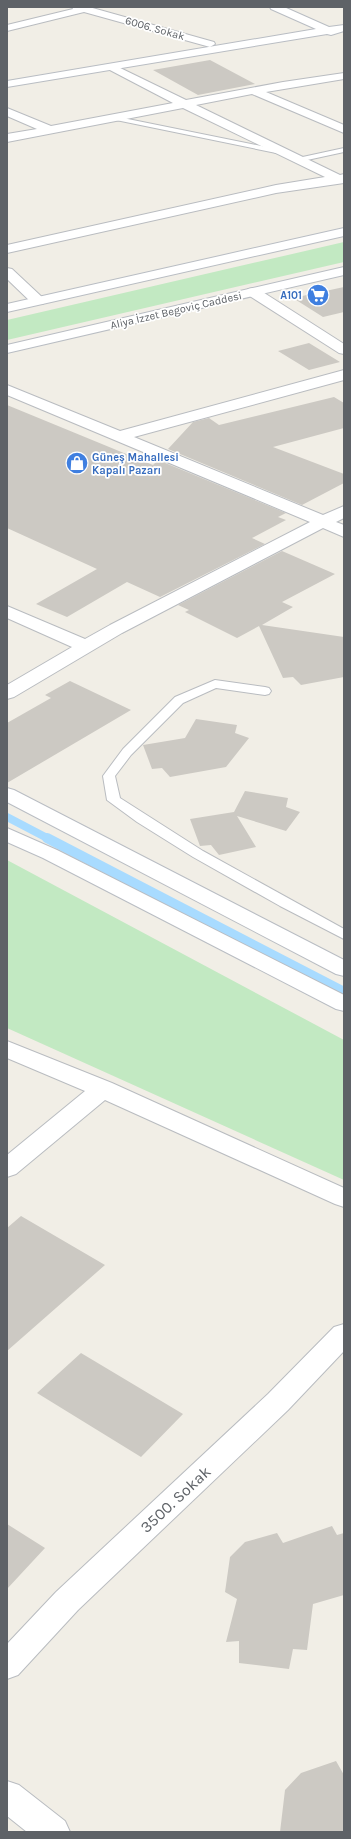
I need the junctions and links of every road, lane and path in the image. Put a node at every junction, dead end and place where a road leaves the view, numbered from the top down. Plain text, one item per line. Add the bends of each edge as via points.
1 (275, 7) edge
2 (81, 8) edge
3 (344, 22) edge
4 (9, 26) edge
5 (319, 26) junction
6 (344, 28) edge
7 (329, 31) junction
8 (344, 38) edge
9 (210, 44) junction
10 (112, 67) junction
11 (7, 76) edge
12 (344, 76) edge
13 (7, 84) edge
14 (254, 91) junction
15 (186, 105) junction
16 (7, 112) edge
17 (116, 118) junction
18 (344, 129) edge
19 (51, 130) junction
20 (7, 138) edge
21 (344, 150) edge
22 (281, 152) junction
23 (298, 160) junction
24 (342, 179) edge
25 (344, 232) edge
26 (7, 249) edge
27 (344, 271) edge
28 (7, 272) edge
29 (253, 292) junction
30 (38, 301) junction
31 (7, 308) edge
32 (7, 349) edge
33 (344, 350) edge
34 (344, 375) edge
35 (7, 390) edge
36 (120, 436) junction
37 (344, 511) edge
38 (324, 522) junction
39 (344, 532) edge
40 (7, 611) edge
41 (87, 647) junction
42 (265, 691) dead end
43 (7, 693) edge
44 (7, 794) edge
45 (7, 834) edge
46 (344, 935) edge
47 (344, 969) edge
48 (344, 1004) edge
49 (7, 1049) edge
50 (102, 1089) junction
51 (7, 1168) edge
52 (344, 1198) edge
53 (344, 1334) edge
54 (7, 1665) edge
55 (7, 1796) edge
56 (53, 1832) edge

1 - 5 street
2 - 4 street
2 - 9 street, 6006. Sokak
3 - 5 street
5 - 7 street
5 - 9 street
6 - 7 street
7 - 8 street
7 - 10 street
9 - 11 street
10 - 13 street
10 - 15 street
12 - 14 street
14 - 15 street
14 - 18 street
15 - 17 street
15 - 22 street
16 - 19 street
17 - 19 street
17 - 22 lane
19 - 20 street
21 - 23 lane
22 - 23 street
23 - 24 street
24 - 26 street via 276,189
25 - 30 street
27 - 29 street, Aliya İzzet Begoviç Caddesi
28 - 30 street
29 - 32 street, Aliya İzzet Begoviç Caddesi
29 - 33 street
30 - 31 street
34 - 36 street
35 - 36 street
36 - 38 street
37 - 38 street
38 - 39 street
38 - 41 street via 116,629
40 - 41 street
41 - 43 street
42 - 46 lane via 215,684 179,700 126,752 109,776 114,800 162,834 234,877
44 - 47 street
45 - 48 street
49 - 50 street
50 - 51 street
50 - 52 street
53 - 54 street, 3500. Sokak via 278,1402 67,1601
55 - 56 street

